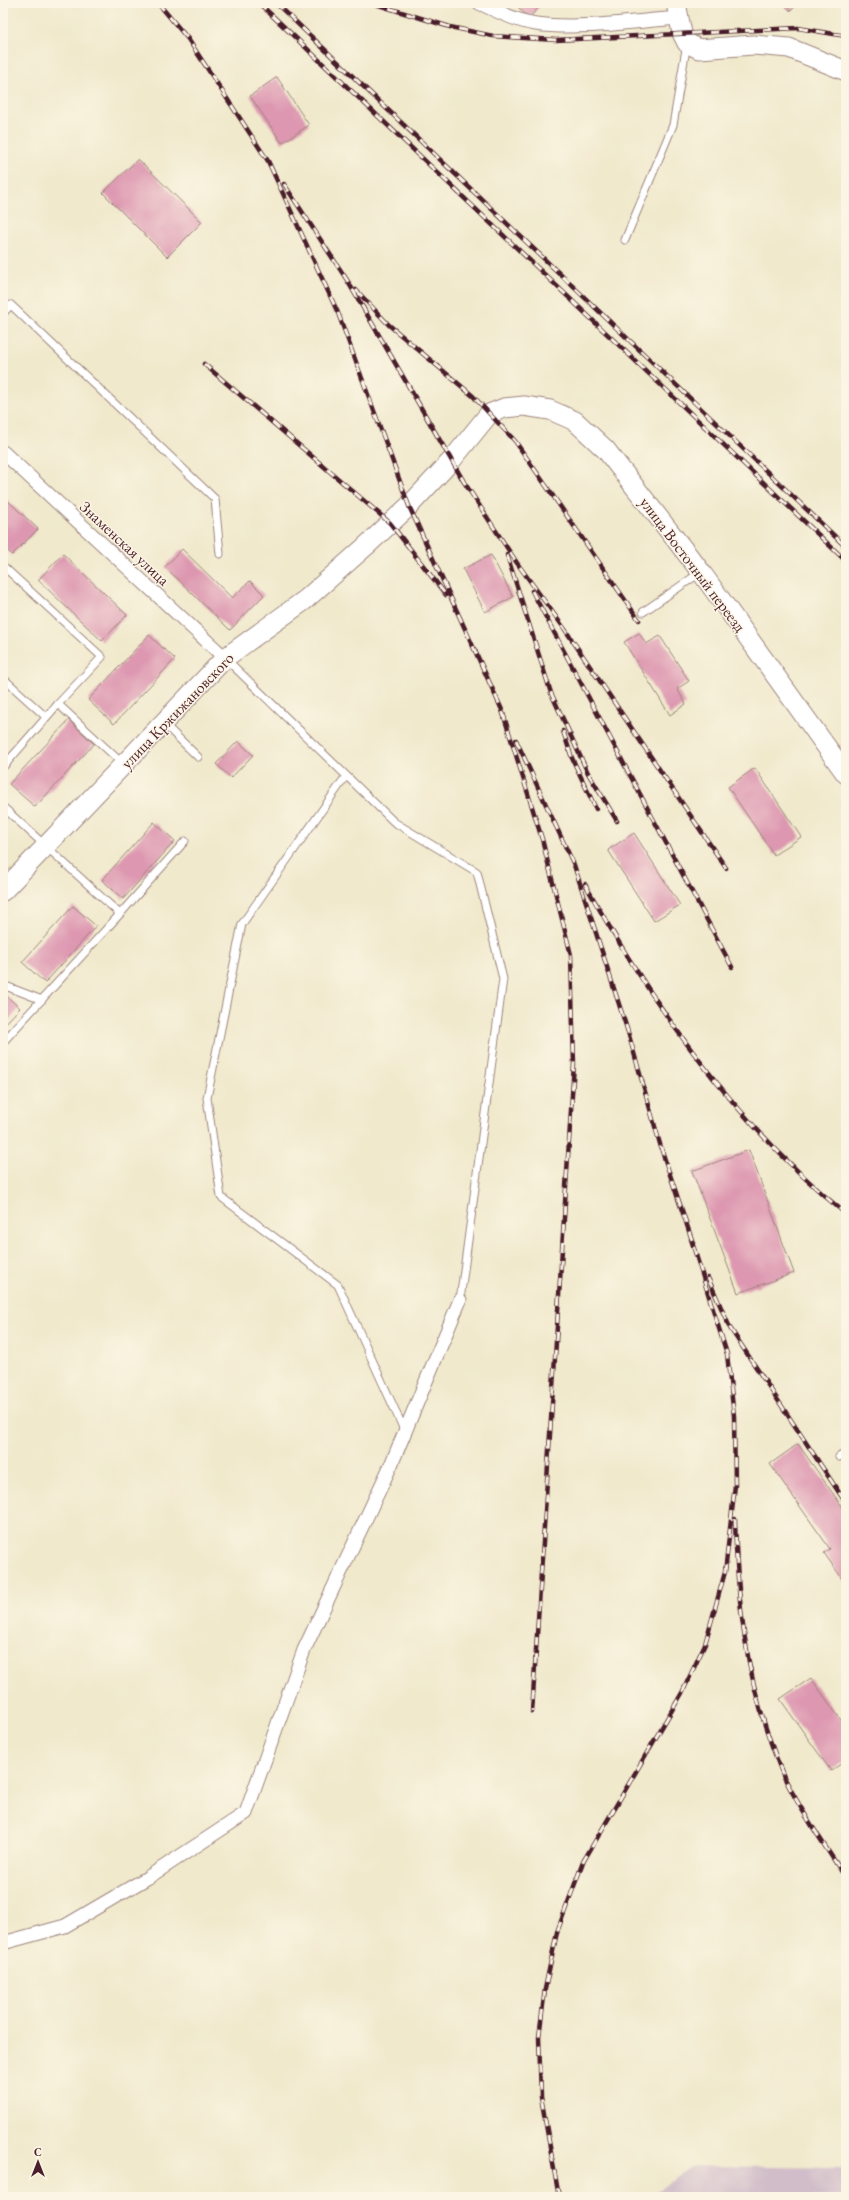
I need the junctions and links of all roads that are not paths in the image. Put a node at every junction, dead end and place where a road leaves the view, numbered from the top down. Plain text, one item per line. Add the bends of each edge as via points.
1 (479, 3) edge
2 (678, 10) edge
3 (687, 43) junction
4 (846, 72) edge
5 (624, 240) dead end
6 (3, 313) edge
7 (504, 408) joint
8 (3, 452) edge
9 (220, 554) dead end
10 (3, 566) edge
11 (701, 572) junction
12 (643, 612) dead end
13 (225, 658) junction
14 (3, 678) edge
15 (58, 704) junction
16 (46, 717) junction
17 (163, 723) junction
18 (198, 757) dead end
19 (123, 764) junction
20 (3, 768) edge
21 (846, 774) edge
22 (346, 776) junction
23 (3, 807) edge
24 (185, 841) dead end
25 (46, 846) junction
26 (3, 891) edge
27 (120, 914) junction
28 (3, 985) edge
29 (42, 1000) junction
30 (3, 1042) edge
31 (460, 1300) joint
32 (405, 1433) junction
33 (846, 1453) edge
34 (839, 1457) dead end
35 (3, 1943) edge

1 - 2 street via 510,17 536,24 580,25
2 - 3 street via 682,33
3 - 4 street via 699,49 712,50 753,45 788,48
3 - 5 lane via 673,125
6 - 9 lane via 11,305 215,499
7 - 11 street, улица Восточный переезд via 524,406 550,410 575,421 606,450
7 - 13 street, улица Кржижановского via 489,414 451,461 409,506 366,546 305,600
8 - 13 street, Знаменская улица
10 - 15 lane via 102,657
11 - 12 lane
11 - 21 street, улица Восточный переезд
13 - 17 street, улица Кржижановского
13 - 22 lane
14 - 16 lane
15 - 16 lane
15 - 19 lane
16 - 20 lane
17 - 18 lane
17 - 19 street, улица Кржижановского
19 - 25 street, улица Кржижановского
22 - 31 lane via 394,822 477,872 503,979
22 - 32 lane via 242,924 207,1098 221,1197 338,1285
23 - 25 lane
24 - 27 lane
25 - 26 street, улица Кржижановского
25 - 27 lane
27 - 29 lane
28 - 29 lane
29 - 30 lane
31 - 32 street
32 - 35 street via 304,1650 246,1813 147,1878 65,1926
33 - 34 lane

